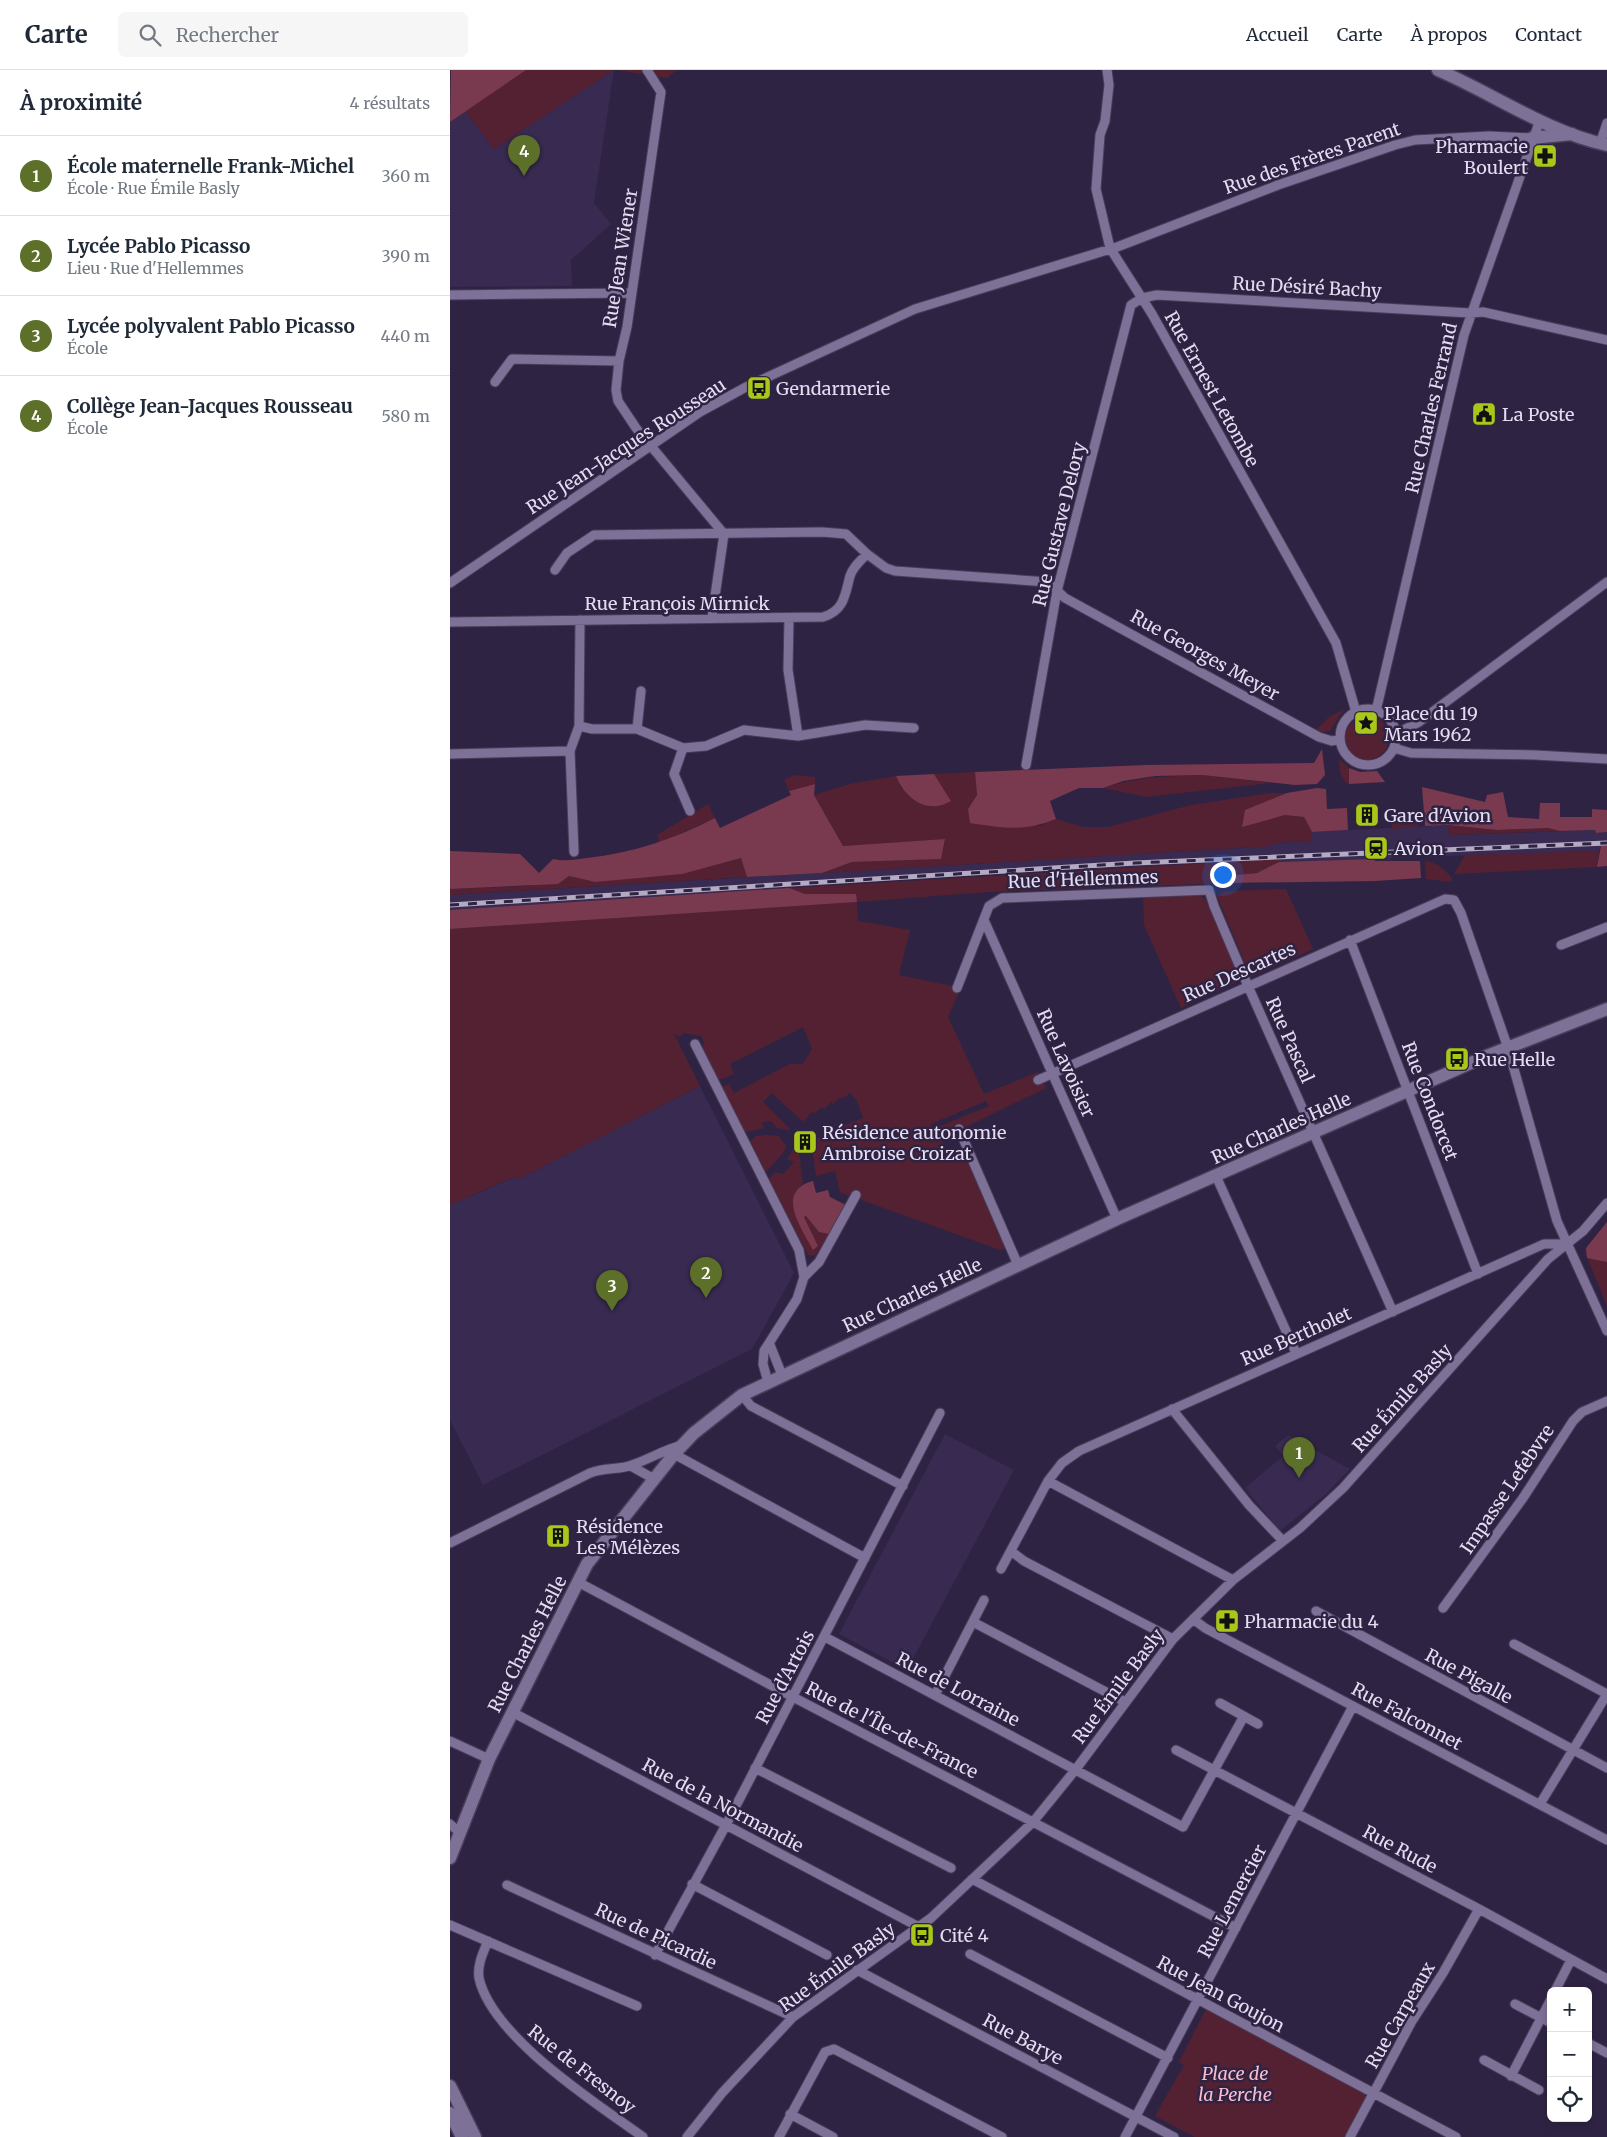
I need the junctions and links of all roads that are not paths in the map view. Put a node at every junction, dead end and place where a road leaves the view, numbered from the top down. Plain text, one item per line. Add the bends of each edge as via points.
1 (647, 70) edge
2 (1108, 70) edge
3 (1438, 70) edge
4 (1540, 120) junction
5 (1607, 123) edge
6 (1572, 134) junction
7 (1532, 138) junction
8 (1603, 144) edge
9 (1110, 248) junction
10 (632, 293) junction
11 (450, 295) edge
12 (1142, 298) junction
13 (1470, 313) junction
14 (1607, 340) edge
15 (619, 361) junction
16 (495, 382) dead end
17 (651, 444) junction
18 (724, 534) junction
19 (867, 554) junction
20 (555, 570) dead end
21 (1607, 582) edge
22 (450, 583) edge
23 (1057, 591) junction
24 (712, 617) junction
25 (789, 618) junction
26 (580, 620) junction
27 (450, 622) edge
28 (641, 691) dead end
29 (1376, 711) junction
30 (1356, 712) junction
31 (579, 726) junction
32 (914, 728) dead end
33 (637, 729) junction
34 (1396, 734) junction
35 (798, 736) junction
36 (1340, 739) junction
37 (683, 748) junction
38 (1394, 748) junction
39 (570, 750) junction
40 (450, 754) edge
41 (1607, 759) edge
42 (1026, 765) dead end
43 (690, 811) dead end
44 (574, 852) dead end
45 (1209, 890) joint
46 (984, 920) junction
47 (1607, 927) edge
48 (1350, 940) junction
49 (1561, 945) dead end
50 (1248, 986) junction
51 (957, 988) dead end
52 (1607, 1009) edge
53 (695, 1044) dead end
54 (1508, 1048) junction
55 (1053, 1073) junction
56 (1038, 1080) dead end
57 (1409, 1091) junction
58 (959, 1129) dead end
59 (1313, 1133) junction
60 (1216, 1176) junction
61 (856, 1195) dead end
62 (1607, 1203) edge
63 (1117, 1219) junction
64 (1567, 1244) junction
65 (1018, 1265) junction
66 (1478, 1274) junction
67 (804, 1277) junction
68 (1393, 1312) junction
69 (1607, 1331) edge
70 (770, 1345) junction
71 (1296, 1353) junction
72 (782, 1375) junction
73 (768, 1382) junction
74 (742, 1395) junction
75 (1607, 1401) edge
76 (1172, 1409) junction
77 (940, 1413) dead end
78 (679, 1449) junction
79 (631, 1466) junction
80 (654, 1479) junction
81 (1048, 1481) junction
82 (903, 1486) junction
83 (1283, 1541) junction
84 (450, 1543) edge
85 (1011, 1551) junction
86 (865, 1558) junction
87 (1001, 1569) dead end
88 (1233, 1580) junction
89 (578, 1582) junction
90 (984, 1600) dead end
91 (1443, 1608) dead end
92 (1316, 1611) dead end
93 (1193, 1619) junction
94 (972, 1622) junction
95 (825, 1637) junction
96 (1173, 1639) junction
97 (1514, 1644) dead end
98 (1607, 1694) edge
99 (934, 1695) junction
100 (793, 1697) junction
101 (1125, 1702) junction
102 (1220, 1704) dead end
103 (1353, 1706) junction
104 (512, 1712) junction
105 (1244, 1716) junction
106 (1258, 1724) dead end
107 (450, 1741) edge
108 (1176, 1750) dead end
109 (1572, 1750) junction
110 (489, 1759) junction
111 (755, 1768) junction
112 (1214, 1768) junction
113 (1607, 1768) edge
114 (1076, 1769) junction
115 (1540, 1804) junction
116 (1296, 1814) junction
117 (1033, 1822) junction
118 (450, 1824) edge
119 (726, 1825) junction
120 (460, 1833) junction
121 (1607, 1840) edge
122 (450, 1858) edge
123 (951, 1868) dead end
124 (972, 1879) junction
125 (692, 1884) junction
126 (507, 1885) dead end
127 (1479, 1909) junction
128 (450, 1925) edge
129 (919, 1927) junction
130 (1236, 1928) junction
131 (488, 1941) junction
132 (970, 1954) dead end
133 (655, 1955) junction
134 (827, 1955) dead end
135 (1571, 1960) junction
136 (857, 1970) junction
137 (1607, 1979) edge
138 (1557, 1987) edge
139 (1197, 2000) junction
140 (1515, 2004) dead end
141 (637, 2006) dead end
142 (1547, 2007) edge
143 (793, 2017) junction
144 (1541, 2018) junction
145 (1547, 2021) edge
146 (1592, 2045) edge
147 (1607, 2053) edge
148 (1168, 2058) junction
149 (1484, 2060) dead end
150 (1511, 2076) junction
151 (450, 2086) edge
152 (1539, 2090) dead end
153 (1375, 2093) junction
154 (450, 2113) edge
155 (790, 2114) junction
156 (1135, 2117) junction
157 (462, 2137) edge
158 (475, 2137) edge
159 (643, 2137) edge
160 (687, 2137) edge
161 (778, 2137) edge
162 (833, 2137) edge
163 (1002, 2137) edge
164 (1125, 2137) edge
165 (1174, 2137) edge
166 (1350, 2137) edge
167 (1456, 2137) edge

1 - 10 street, Rue Jean Wiener via 661,92
2 - 9 street, Rue Ernest Letombe via 1096,189
3 - 4 street
4 - 6 street
4 - 7 street, Rue Charles Ferrand
5 - 8 street
6 - 7 street
6 - 8 street
7 - 9 street, Rue des Frères Parent via 1471,137 1395,144
7 - 13 street, Rue Charles Ferrand
9 - 12 street, Rue Ernest Letombe
9 - 17 street, Rue Jean-Jacques Rousseau via 915,309 725,398
10 - 11 street
10 - 15 street, Rue Jean Wiener
12 - 13 street, Rue Désiré Bachy via 1157,295
12 - 23 street, Rue Gustave Delory via 1131,304
12 - 30 street, Rue Ernest Letombe via 1336,643
13 - 14 street, Rue Désiré Bachy via 1483,312
13 - 29 street, Rue Charles Ferrand
15 - 16 street via 512,359
15 - 17 street, Rue Jean Wiener via 618,401
17 - 18 street, Rue Jean Wiener
17 - 22 street, Rue Jean-Jacques Rousseau
18 - 19 street, Rue Georges Meyer via 846,534
18 - 20 street, Rue Georges Meyer via 594,535 567,553
18 - 24 street
19 - 23 street, Rue Georges Meyer via 895,571 1039,581 1053,585
19 - 25 street, Rue François Mirnick via 850,575 847,594 832,615
21 - 34 street via 1419,722
23 - 36 street, Rue Georges Meyer via 1319,737 1332,741
23 - 42 street, Rue Gustave Delory
24 - 25 street, Rue François Mirnick
24 - 26 street, Rue François Mirnick
25 - 35 street via 788,670
26 - 27 street, Rue François Mirnick
26 - 31 street
28 - 33 street
29 - 30 street
29 - 34 street via 1390,720
30 - 36 street via 1344,723
31 - 33 street
31 - 39 street
32 - 35 street via 865,725
33 - 37 street
34 - 38 street
35 - 37 street via 744,730 706,746
36 - 38 street via 1346,755 1360,764 1376,764
37 - 43 street via 674,774
38 - 41 street via 1406,753 1535,754
39 - 40 street
39 - 44 street
45 - 46 street, Rue d'Hellemmes via 1002,898 989,906
45 - 50 street, Rue Pascal
46 - 51 street, Rue d'Hellemmes
46 - 55 street, Rue Lavoisier
47 - 49 street
48 - 50 street, Rue Descartes
48 - 54 street, Rue Descartes via 1445,900 1454,900
48 - 57 street, Rue Condorcet
50 - 55 street, Rue Descartes
50 - 59 street, Rue Pascal
52 - 54 street, Rue Charles Helle
53 - 67 street via 799,1250
54 - 57 street, Rue Charles Helle
54 - 64 street via 1557,1221
55 - 56 street, Rue Descartes
55 - 63 street, Rue Lavoisier
57 - 59 street, Rue Charles Helle
57 - 66 street, Rue Condorcet
58 - 65 street
59 - 60 street, Rue Charles Helle
59 - 68 street, Rue Pascal
60 - 63 street, Rue Charles Helle
60 - 71 street
61 - 67 street via 819,1262
62 - 64 street, Rue Émile Basly
63 - 65 street, Rue Charles Helle
64 - 66 street, Rue Bertholet via 1544,1244
64 - 69 street
64 - 83 street, Rue Émile Basly via 1548,1259 1343,1488
65 - 72 street, Rue Charles Helle
66 - 68 street, Rue Bertholet
67 - 70 street via 797,1299
68 - 71 street, Rue Bertholet
70 - 72 street
70 - 73 street via 762,1356
71 - 76 street, Rue Bertholet
72 - 73 street, Rue Charles Helle
73 - 74 street, Rue Charles Helle
74 - 78 street, Rue Charles Helle
74 - 82 street via 751,1406
75 - 91 street, Impasse Lefebvre via 1582,1412 1573,1421 1523,1498
76 - 81 street, Rue Bertholet via 1079,1451 1062,1463
76 - 83 street via 1249,1505
77 - 82 street, Rue d'Artois
78 - 79 street via 667,1449
78 - 80 street, Rue Charles Helle
78 - 86 street
79 - 80 street
79 - 84 street via 604,1468 590,1473
80 - 89 street, Rue Charles Helle via 598,1549
81 - 85 street, Rue Bertholet
81 - 88 street
82 - 86 street, Rue d'Artois
83 - 88 street, Rue Émile Basly
85 - 87 street, Rue Bertholet
85 - 96 street via 1024,1562
86 - 95 street, Rue d'Artois
88 - 93 street, Rue Émile Basly
89 - 100 street, Rue de l'Île-de-France
89 - 104 street, Rue Charles Helle
90 - 94 street
92 - 109 street, Rue Pigalle
93 - 96 street, Rue Émile Basly
93 - 103 street, Rue Falconnet
94 - 99 street
94 - 101 street
95 - 99 street, Rue de Lorraine
95 - 100 street, Rue d'Artois
96 - 101 street, Rue Émile Basly
97 - 98 street
98 - 109 street
99 - 114 street, Rue de Lorraine
100 - 111 street, Rue d'Artois
100 - 117 street, Rue de l'Île-de-France
101 - 114 street, Rue Émile Basly
102 - 105 street
103 - 115 street, Rue Falconnet
103 - 116 street, Rue Lemercier
104 - 110 street, Rue Charles Helle
104 - 119 street, Rue de la Normandie
105 - 106 street
105 - 112 street
107 - 110 street
108 - 112 street, Rue Rude
109 - 113 street, Rue Pigalle
109 - 115 street
110 - 120 street, Rue Charles Helle
111 - 119 street, Rue d'Artois
111 - 123 street
112 - 114 street, Rue de Lorraine via 1183,1827
112 - 116 street, Rue Rude
114 - 117 street, Rue Émile Basly
115 - 121 street, Rue Falconnet
116 - 127 street, Rue Rude
116 - 130 street, Rue Lemercier
117 - 124 street, Rue Émile Basly
117 - 130 street, Rue de l'Île-de-France
118 - 120 street
119 - 125 street, Rue d'Artois
119 - 129 street, Rue de la Normandie
120 - 122 street, Rue Charles Helle
124 - 129 street, Rue Émile Basly
124 - 139 street, Rue Jean Goujon
125 - 133 street, Rue d'Artois
125 - 134 street
126 - 133 street, Rue de Picardie
127 - 135 street, Rue Rude
127 - 153 street, Rue Carpeaux via 1412,2021
128 - 131 street
129 - 136 street, Rue Émile Basly
130 - 139 street, Rue Lemercier
131 - 141 street
131 - 159 street, Rue de Fresnoy via 481,1957 479,1978 500,2019 527,2049
132 - 148 street
133 - 143 street, Rue de Picardie
135 - 137 street, Rue Rude
135 - 138 street
136 - 143 street, Rue Émile Basly
136 - 156 street, Rue Barye
139 - 148 street, Rue Lemercier
139 - 153 street, Rue Jean Goujon
140 - 144 street
142 - 144 street
143 - 160 street, Rue Émile Basly via 722,2093
144 - 145 street
144 - 150 street
146 - 147 street
148 - 156 street, Rue Lemercier
149 - 150 street
150 - 152 street
151 - 158 street
153 - 166 street, Rue Carpeaux
153 - 167 street, Rue Jean Goujon
154 - 157 street
155 - 161 street
155 - 162 street
155 - 163 street via 825,2052 834,2049
156 - 164 street, Rue Lemercier
156 - 165 street, Rue Barye

